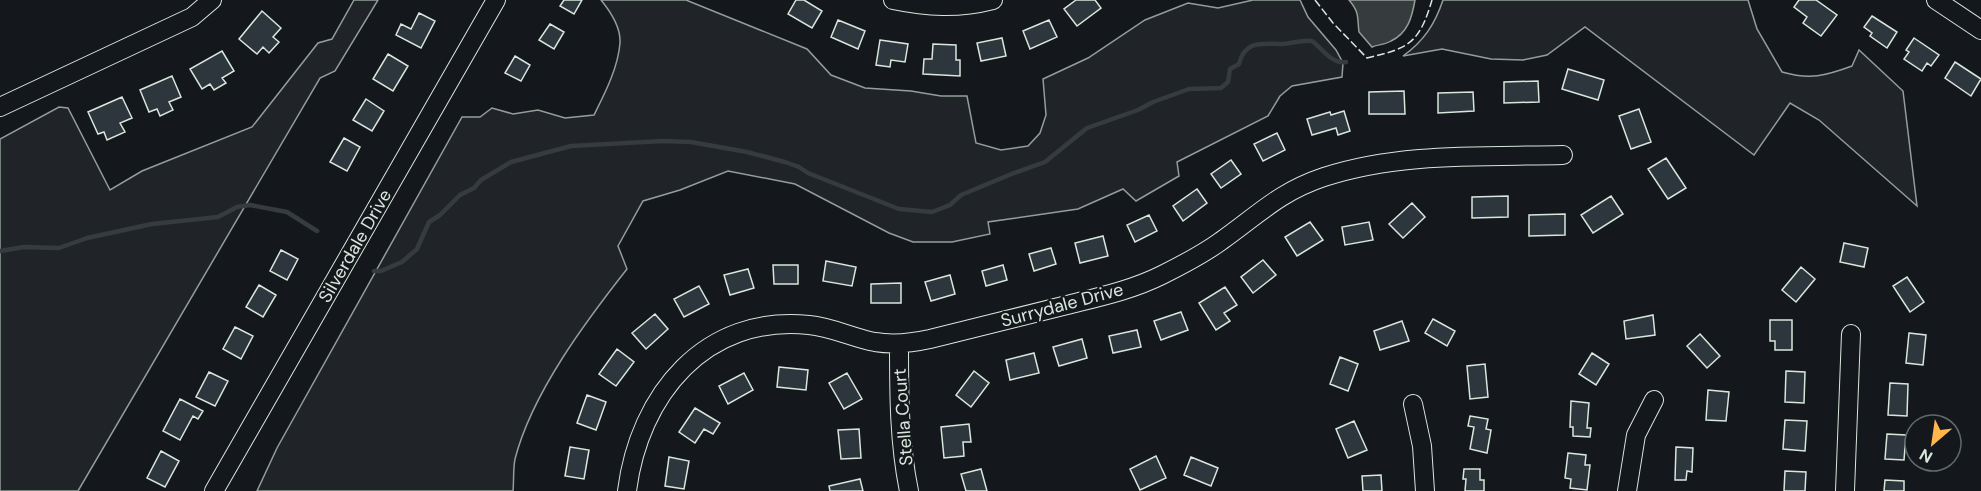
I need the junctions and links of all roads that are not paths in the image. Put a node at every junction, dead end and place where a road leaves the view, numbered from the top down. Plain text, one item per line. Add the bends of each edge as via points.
1 (212, 0) edge
2 (496, 0) edge
3 (893, 0) edge
4 (993, 0) edge
5 (1936, 0) edge
6 (1981, 30) edge
7 (0, 107) edge
8 (1563, 155) dead end
9 (1851, 334) dead end
10 (899, 344) junction
11 (1654, 400) dead end
12 (1413, 404) dead end
13 (214, 491) edge
14 (627, 491) edge
15 (909, 491) edge
16 (1425, 491) edge
17 (1627, 491) edge
18 (1845, 491) edge

1 - 7 street via 184,21
2 - 13 street, Silverdale Drive
3 - 4 street via 951,7
5 - 6 street
8 - 10 street, Surrydale Drive via 1402,161 1324,177 1274,200 1191,261 1125,290
9 - 18 street
10 - 14 street, Surrydale Drive via 875,342 810,325 785,324 760,327 714,343 686,366 652,408 634,457
10 - 15 street, Stella Court via 900,421
11 - 17 street via 1636,435
12 - 16 street via 1422,446

